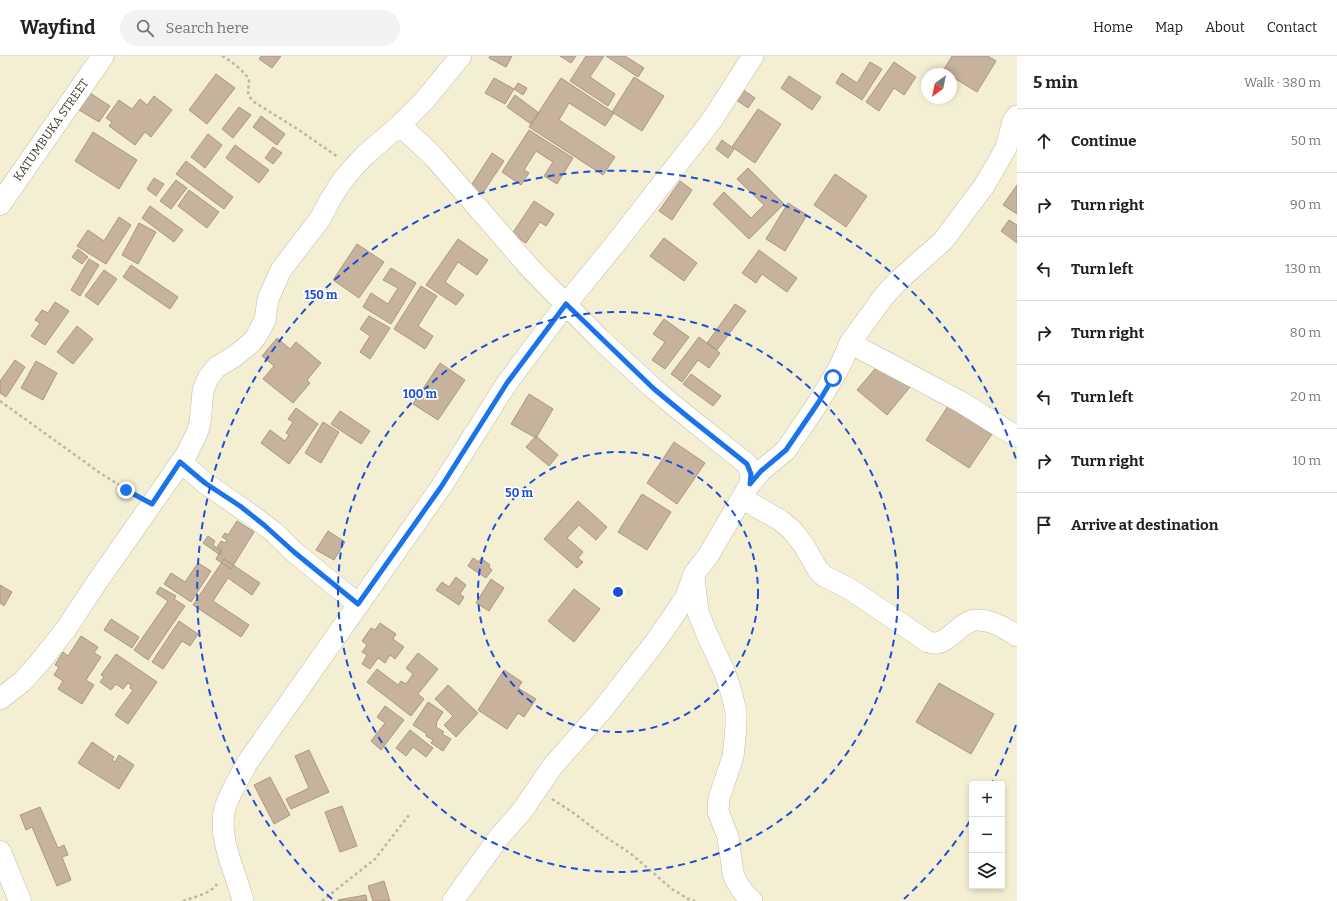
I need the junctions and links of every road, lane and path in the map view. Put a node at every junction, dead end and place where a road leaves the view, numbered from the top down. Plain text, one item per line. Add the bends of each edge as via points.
1 (103, 56) edge
2 (222, 56) edge
3 (462, 56) edge
4 (753, 56) edge
5 (1017, 116) edge
6 (400, 125) junction
7 (353, 168) junction
8 (0, 204) edge
9 (566, 304) junction
10 (850, 343) junction
11 (0, 402) edge
12 (1017, 436) edge
13 (180, 462) junction
14 (747, 491) junction
15 (152, 504) junction
16 (694, 574) junction
17 (358, 604) junction
18 (1017, 636) edge
19 (0, 699) edge
20 (538, 787) junction
21 (409, 814) dead end
22 (0, 852) edge
23 (230, 859) junction
24 (20, 901) edge
25 (183, 901) edge
26 (243, 901) edge
27 (322, 901) edge
28 (453, 901) edge
29 (695, 901) edge
30 (752, 901) edge

1 - 8 main road, KATUMBUKA STREET
2 - 7 path via 244,72 249,79 248,97
3 - 6 street
4 - 9 street via 712,120
5 - 10 street via 1013,121 1006,148 984,186 943,241 884,296
6 - 7 street
6 - 9 street via 432,156 530,268
7 - 13 street via 342,181 320,219 281,270 268,299 265,320 257,335 235,356 217,367 208,378 203,391 197,433
9 - 14 street via 654,389 747,464 751,474
9 - 17 street via 507,383 441,487
10 - 12 street via 961,402
10 - 14 street via 818,403 786,450 761,471
11 - 15 path via 100,473
13 - 15 street
13 - 17 street via 259,521
14 - 16 street via 708,556
14 - 18 street via 792,530 824,576 850,589 928,642 936,644 943,641 976,620 993,622
15 - 19 street via 45,656 23,681
16 - 20 street via 686,597 653,645
16 - 30 street via 698,612 724,671 736,711 733,756 719,798 718,811 728,837 736,881
17 - 23 street via 244,769 225,808 224,831
20 - 28 street
20 - 29 path via 547,796 630,853 672,889
21 - 27 path via 375,859
22 - 24 main road
23 - 25 path via 213,889
23 - 26 street

